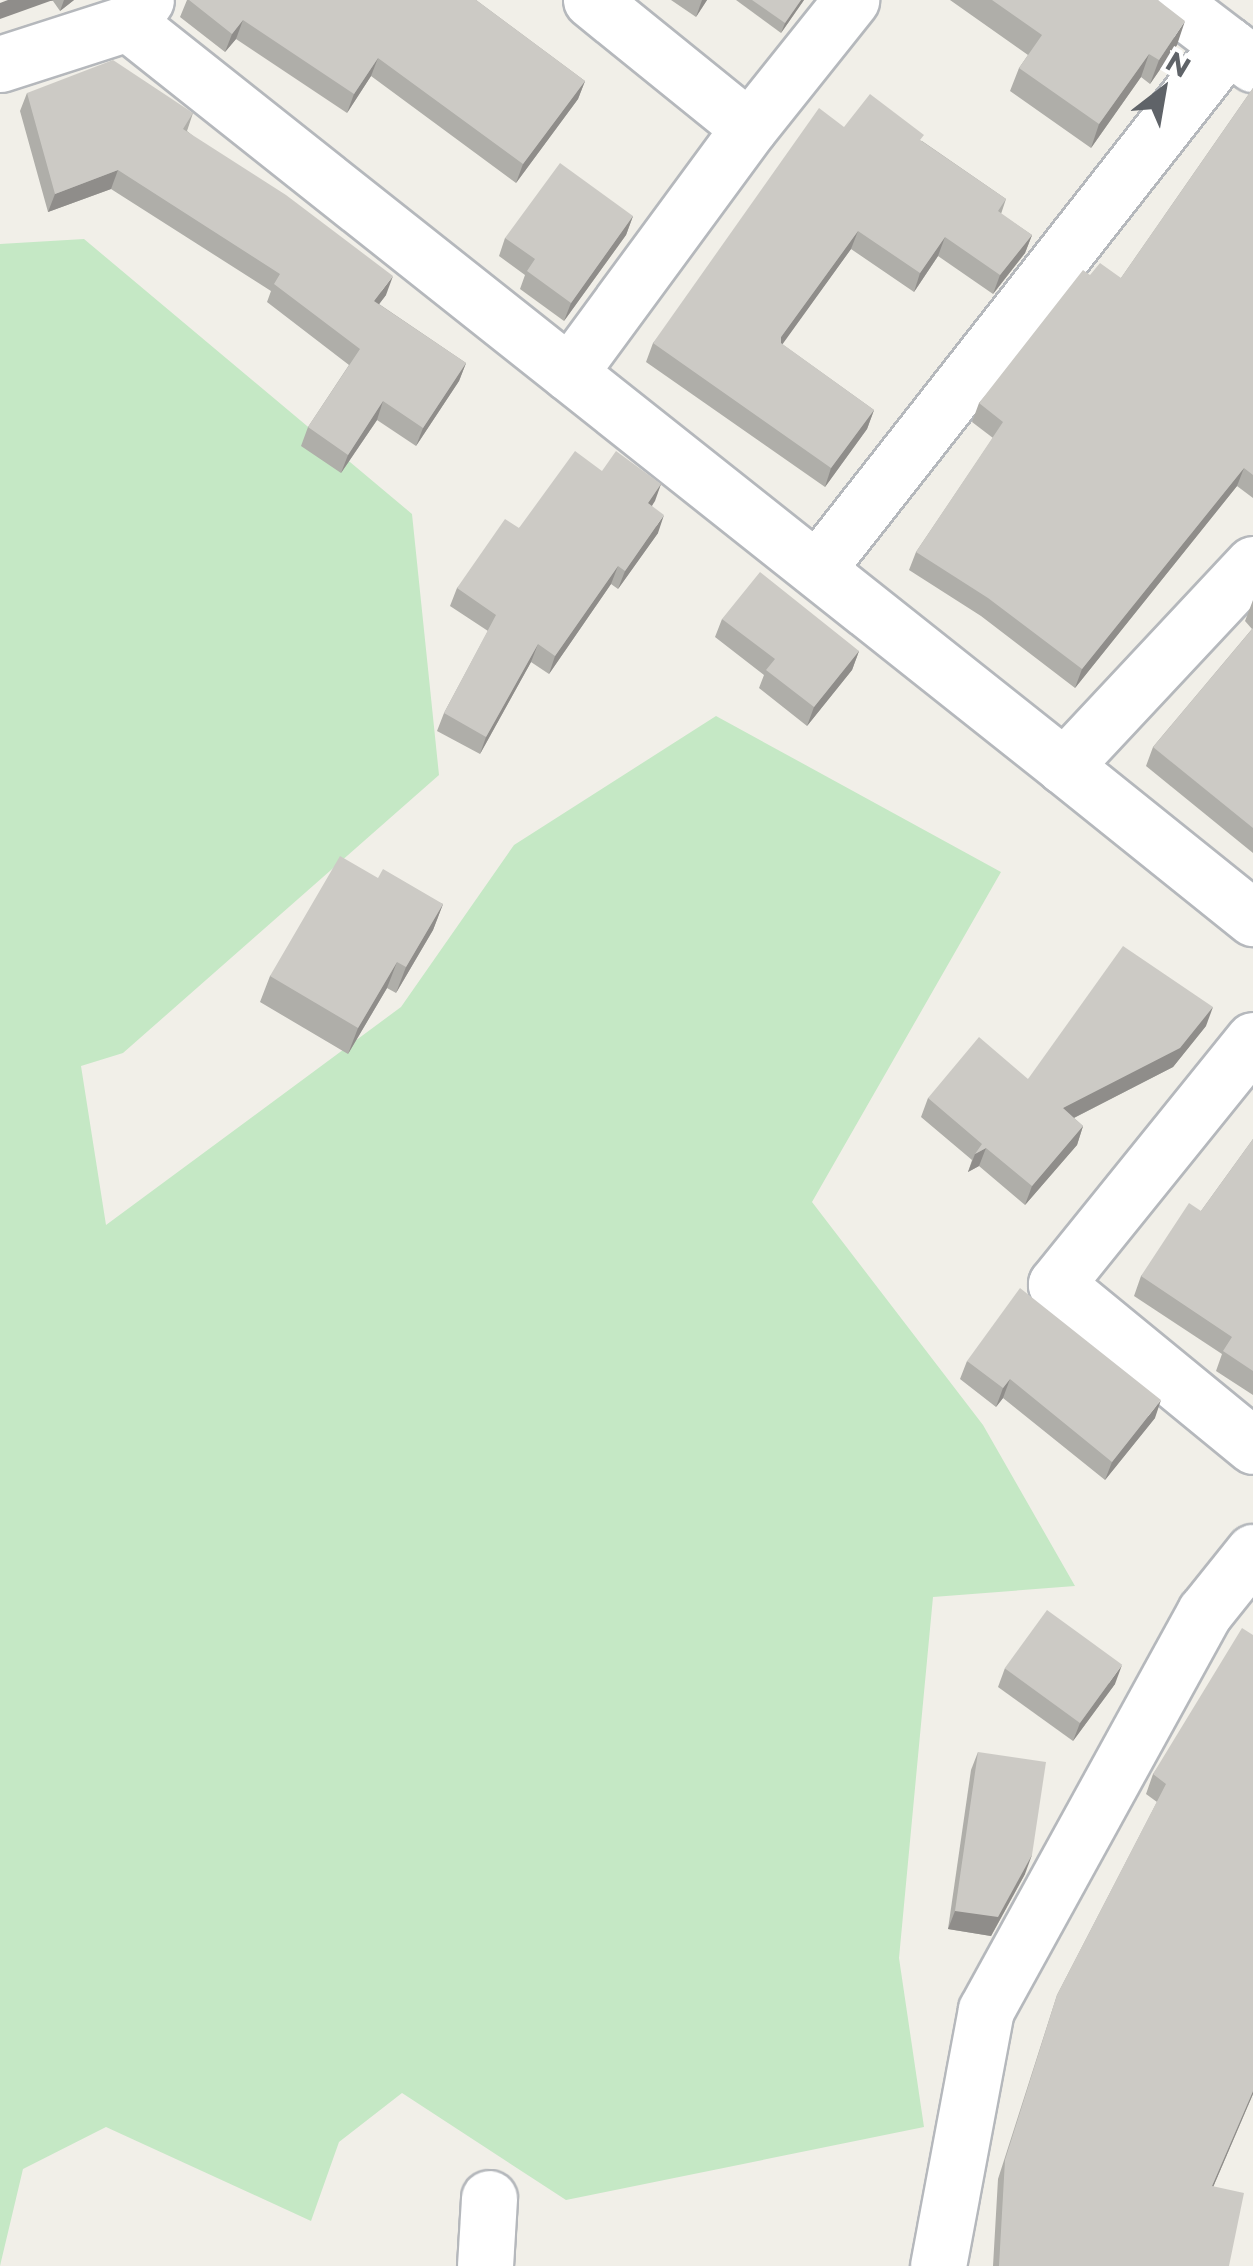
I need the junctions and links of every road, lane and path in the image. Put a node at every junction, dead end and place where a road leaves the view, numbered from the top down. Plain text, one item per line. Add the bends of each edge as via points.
1 (590, 0) edge
2 (851, 0) edge
3 (1169, 0) edge
4 (137, 12) edge
5 (1240, 54) edge
6 (0, 64) edge
7 (749, 128) junction
8 (569, 373) junction
9 (1253, 564) edge
10 (816, 569) junction
11 (1064, 766) junction
12 (1253, 918) edge
13 (1253, 1040) edge
14 (1253, 1446) edge
15 (1253, 1552) edge
16 (489, 2198) dead end
17 (485, 2266) edge
18 (938, 2266) edge

1 - 7 street
2 - 7 street
3 - 5 street
4 - 6 street
4 - 8 street
5 - 10 street
7 - 8 street
8 - 10 street
9 - 11 street
10 - 11 street
11 - 12 street
13 - 14 street via 1056,1284
15 - 18 street via 1205,1612 986,2010
16 - 17 street

